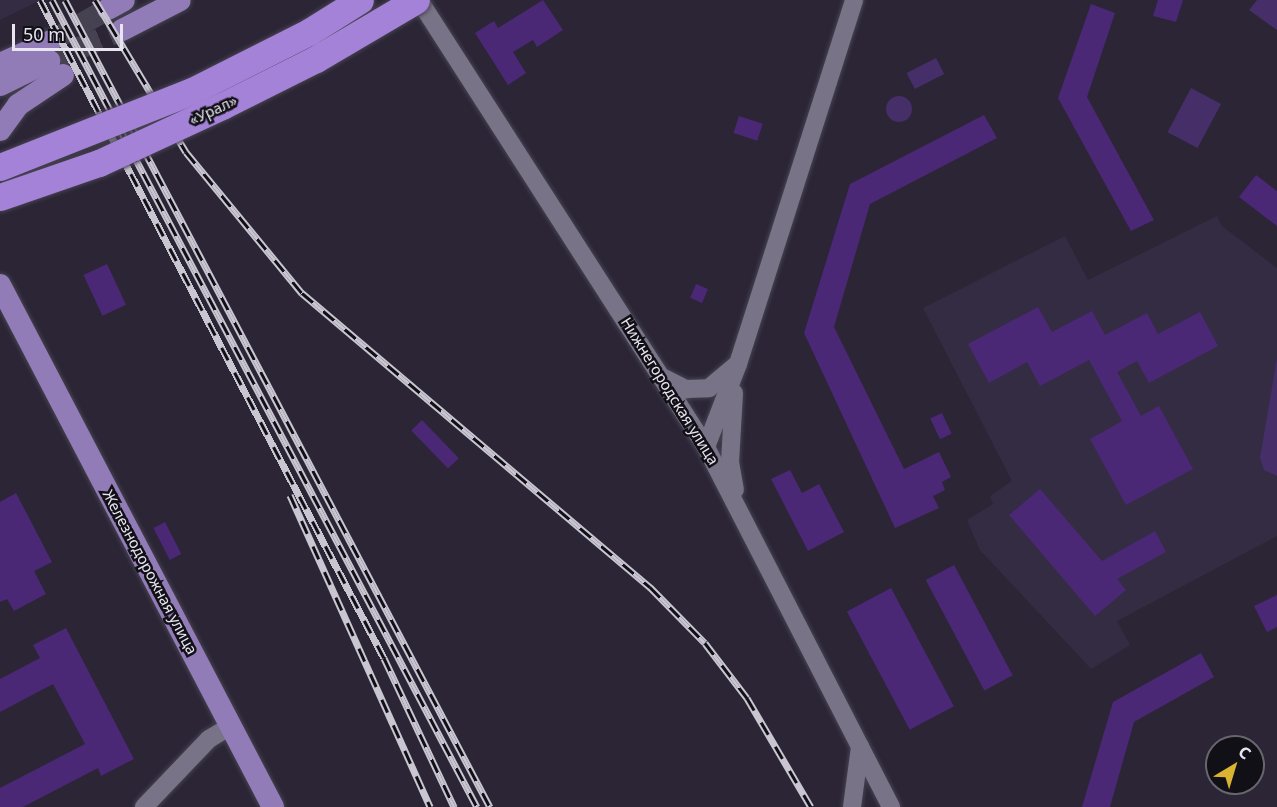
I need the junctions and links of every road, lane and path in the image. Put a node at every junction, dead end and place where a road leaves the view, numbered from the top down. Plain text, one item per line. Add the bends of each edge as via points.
1 (180, 0) edge
2 (360, 0) edge
3 (417, 0) edge
4 (429, 0) edge
5 (854, 0) edge
6 (121, 33) tunnel mouth
7 (449, 47) junction
8 (54, 59) junction
9 (0, 64) edge
10 (0, 85) edge
11 (0, 130) edge
12 (0, 166) edge
13 (0, 197) edge
14 (0, 285) edge
15 (0, 321) edge
16 (0, 326) edge
17 (26, 338) junction
18 (738, 364) junction
19 (664, 378) junction
20 (706, 447) junction
21 (738, 505) junction
22 (231, 726) junction
23 (861, 747) junction
24 (144, 807) edge
25 (273, 807) edge
26 (852, 807) edge
27 (891, 807) edge

1 - 6 main road
2 - 12 highway, «Урал», bridge via 309,32 192,91
3 - 7 street, Нижнегородская улица
3 - 13 highway, «Урал», bridge via 316,59 222,106 99,163
4 - 7 street
5 - 18 street
7 - 19 street, Нижнегородская улица
8 - 9 main road
8 - 10 main road
8 - 11 main road
14 - 17 main road, Железнодорожная улица
15 - 17 main road
16 - 17 main road
17 - 22 main road, Железнодорожная улица
18 - 19 street via 709,388 686,389
18 - 20 street
18 - 21 street via 730,462
19 - 20 street, Нижнегородская улица
20 - 21 street, Нижнегородская улица
21 - 23 street, Нижнегородская улица
22 - 24 street via 209,739
22 - 25 main road, Железнодорожная улица
23 - 26 street
23 - 27 street, Нижнегородская улица

